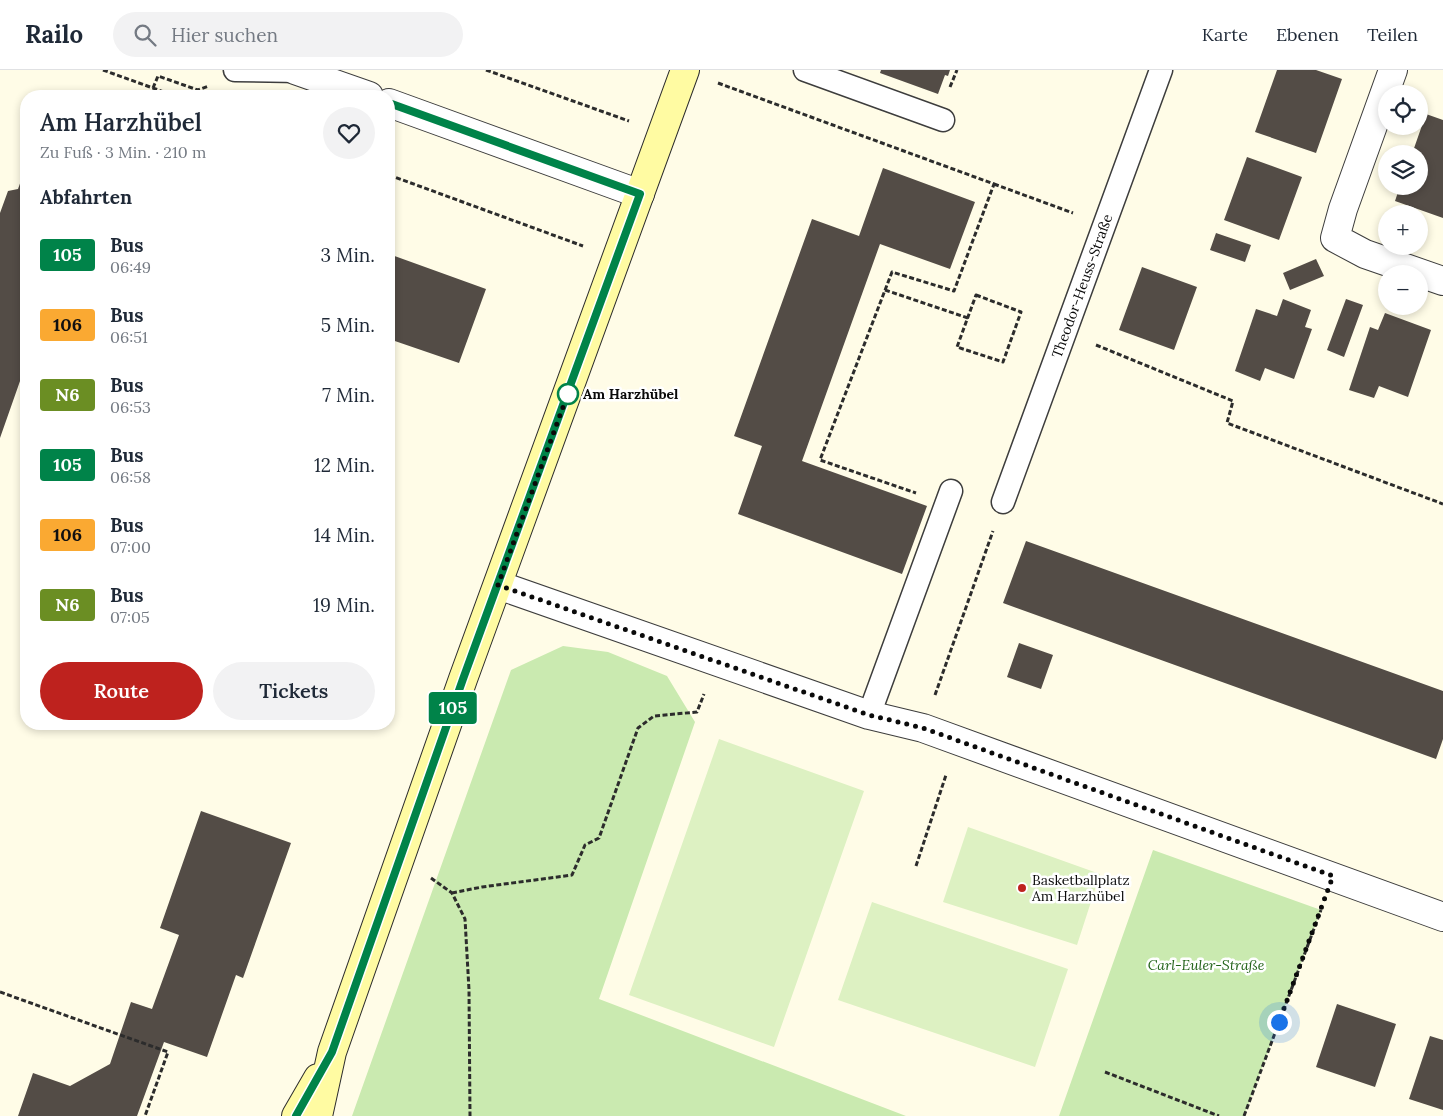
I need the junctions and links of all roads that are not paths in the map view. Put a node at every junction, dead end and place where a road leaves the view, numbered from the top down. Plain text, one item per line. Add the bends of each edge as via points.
1 (235, 70) edge
2 (298, 70) edge
3 (685, 70) edge
4 (804, 70) edge
5 (1161, 70) edge
6 (1393, 70) edge
7 (353, 90) edge
8 (395, 105) edge
9 (944, 120) dead end
10 (640, 194) junction
11 (1443, 281) edge
12 (951, 491) dead end
13 (1003, 502) road end
14 (498, 585) junction
15 (869, 715) junction
16 (1443, 917) edge
17 (332, 1052) junction
18 (296, 1116) edge
19 (318, 1116) edge

1 - 2 lane
2 - 7 street
3 - 10 street
4 - 9 lane
5 - 13 lane, Theodor-Heuss-Straße
6 - 11 street via 1335,238 1365,254
8 - 10 street
10 - 14 street
12 - 15 lane
14 - 15 street
14 - 17 street
15 - 16 street via 923,728
17 - 18 street
17 - 19 street

